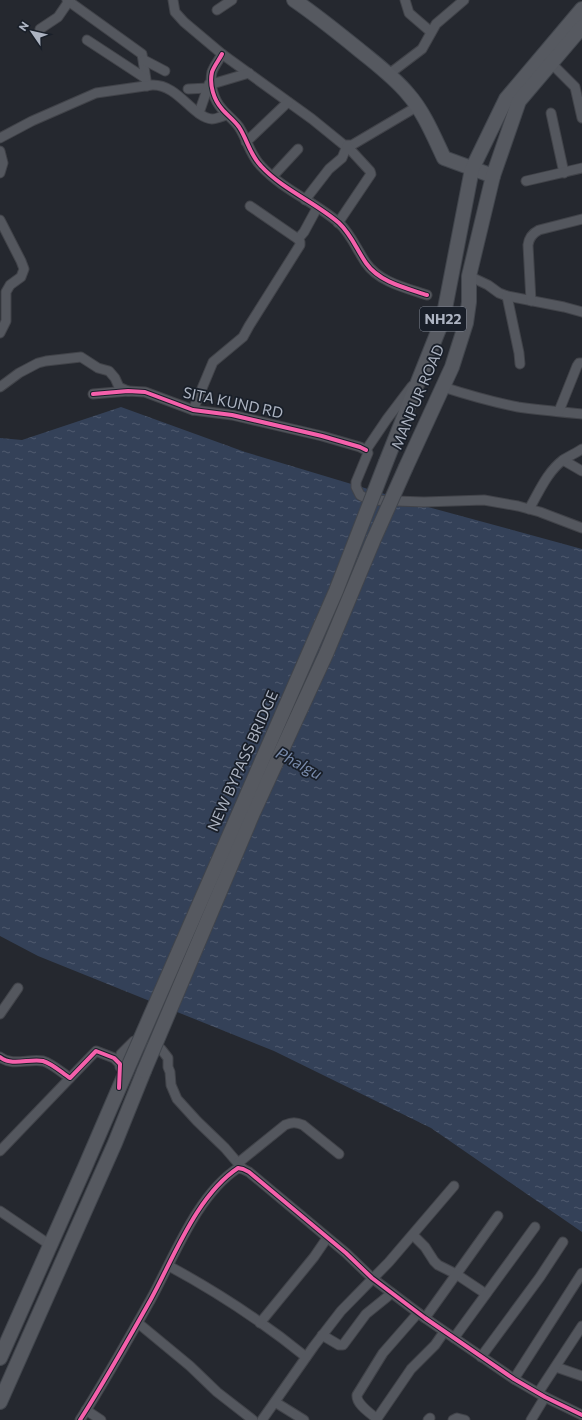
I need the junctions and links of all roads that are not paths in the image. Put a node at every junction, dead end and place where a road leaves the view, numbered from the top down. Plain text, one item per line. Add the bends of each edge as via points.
1 (68, 0) edge
2 (173, 0) edge
3 (232, 0) edge
4 (294, 0) edge
5 (405, 0) edge
6 (464, 0) edge
7 (582, 9) edge
8 (217, 10) dead end
9 (582, 27) edge
10 (40, 29) dead end
11 (431, 32) junction
12 (87, 40) dead end
13 (222, 54) junction
14 (144, 60) junction
15 (551, 63) junction
16 (165, 71) dead end
17 (248, 73) junction
18 (389, 74) junction
19 (146, 82) junction
20 (210, 84) junction
21 (188, 89) dead end
22 (288, 102) junction
23 (418, 106) junction
24 (199, 113) junction
25 (552, 113) dead end
26 (227, 114) junction
27 (582, 118) edge
28 (0, 138) edge
29 (246, 142) junction
30 (346, 146) junction
31 (298, 149) dead end
32 (0, 151) edge
33 (582, 168) edge
34 (472, 169) junction
35 (564, 172) junction
36 (0, 173) edge
37 (273, 176) junction
38 (493, 176) junction
39 (526, 181) dead end
40 (305, 200) junction
41 (250, 206) dead end
42 (317, 208) junction
43 (582, 219) edge
44 (0, 220) edge
45 (338, 222) junction
46 (298, 239) junction
47 (469, 276) junction
48 (427, 295) dead end
49 (507, 296) junction
50 (531, 301) junction
51 (582, 312) edge
52 (0, 333) edge
53 (582, 363) edge
54 (520, 364) dead end
55 (421, 374) junction
56 (443, 387) junction
57 (0, 388) edge
58 (128, 391) junction
59 (93, 394) dead end
60 (193, 410) junction
61 (560, 411) junction
62 (582, 414) edge
63 (582, 449) edge
64 (366, 450) junction
65 (563, 460) junction
66 (386, 462) joint
67 (406, 467) joint
68 (582, 471) edge
69 (529, 509) junction
70 (582, 528) edge
71 (18, 988) dead end
72 (0, 1014) edge
73 (0, 1057) edge
74 (123, 1068) junction
75 (70, 1078) junction
76 (0, 1151) edge
77 (339, 1154) dead end
78 (240, 1166) junction
79 (454, 1186) dead end
80 (0, 1211) edge
81 (498, 1216) dead end
82 (535, 1227) dead end
83 (413, 1235) junction
84 (327, 1238) junction
85 (563, 1242) dead end
86 (50, 1245) junction
87 (169, 1266) junction
88 (582, 1273) edge
89 (456, 1274) junction
90 (372, 1278) junction
91 (392, 1293) junction
92 (486, 1294) junction
93 (421, 1315) junction
94 (138, 1323) junction
95 (260, 1323) junction
96 (444, 1332) junction
97 (580, 1332) edge
98 (322, 1335) junction
99 (454, 1338) junction
100 (306, 1357) junction
101 (481, 1357) junction
102 (0, 1358) edge
103 (556, 1367) junction
104 (582, 1376) edge
105 (514, 1379) junction
106 (542, 1395) junction
107 (0, 1402) edge
108 (275, 1402) junction
109 (86, 1410) junction
110 (582, 1415) edge
111 (293, 1417) edge
112 (377, 1419) edge
113 (80, 1420) edge
114 (101, 1420) edge
115 (253, 1420) edge
116 (262, 1420) edge
117 (304, 1420) edge
118 (453, 1420) edge
119 (465, 1420) edge
120 (531, 1420) edge

1 - 10 street via 58,17
1 - 14 street via 140,52
2 - 13 street via 178,17
3 - 8 street
4 - 18 main road
5 - 11 street via 409,13
6 - 11 street via 436,24
7 - 34 main road, MANPUR ROAD via 506,99
9 - 15 main road, MANPUR ROAD
11 - 18 street via 422,48
12 - 19 street
13 - 17 street
13 - 20 street via 214,68
14 - 16 street
14 - 19 street
15 - 27 street via 575,88
15 - 38 main road, MANPUR ROAD via 519,101
17 - 20 street
17 - 22 street
18 - 23 main road
19 - 24 street via 170,89
19 - 28 street via 96,93
20 - 21 street
20 - 24 street
20 - 26 street via 218,105
22 - 29 street
22 - 30 street
23 - 30 street via 352,145
23 - 34 main road via 444,158
24 - 26 street via 213,119
25 - 35 street
26 - 29 street via 239,127
29 - 37 street via 261,166
30 - 40 street via 342,158 326,173
30 - 45 street via 371,174
31 - 37 street
32 - 36 street via 3,163
33 - 35 street
34 - 38 main road
34 - 55 main road, MANPUR ROAD / NH22 via 443,319
35 - 39 street
37 - 40 street
38 - 47 main road, MANPUR ROAD / NH22
40 - 42 street
41 - 46 street
42 - 45 street
42 - 46 street
43 - 50 street via 539,230 530,237 528,245
44 - 52 street via 24,269 21,277 10,285 6,292 6,321
45 - 48 street via 373,271 395,284
46 - 60 street via 299,248 243,337 214,362
47 - 49 street
47 - 56 main road, MANPUR ROAD / NH22 via 466,323
49 - 50 street
49 - 54 street
50 - 51 street
53 - 61 street via 577,366
55 - 64 street
55 - 66 main road, MANPUR ROAD / NH22
56 - 61 street via 502,404
56 - 67 main road, MANPUR ROAD / NH22
57 - 58 street via 19,373 38,363 81,357 98,368 109,371 119,387
58 - 59 street, SITA KUND RD
58 - 60 street, SITA KUND RD via 144,392
60 - 64 street, SITA KUND RD via 232,415 322,436
61 - 62 street
63 - 65 street
64 - 69 street via 368,453 356,487 360,495 369,500 484,500
65 - 68 street
65 - 69 street via 545,481
66 - 74 main road, NEW BYPASS BRIDGE / NH22, bridge via 336,591
67 - 107 main road, NEW BYPASS BRIDGE / NH22, bridge via 317,674 253,813 116,1143
69 - 70 street
71 - 72 street
73 - 75 street via 16,1063 42,1061
74 - 75 street via 114,1058 96,1051
74 - 78 street via 121,1054 134,1041 161,1049 168,1058 171,1085 176,1099
74 - 86 main road, NEW BYPASS BRIDGE via 119,1088
75 - 76 street
77 - 78 street via 303,1125 291,1122
78 - 84 street
78 - 87 street via 225,1178 206,1200
79 - 83 street
80 - 86 street
81 - 89 street
82 - 92 street
83 - 89 street via 425,1246 434,1261
83 - 90 street
84 - 90 street
84 - 95 street
85 - 101 street
86 - 102 main road, NEW BYPASS BRIDGE
87 - 94 street
87 - 95 street via 219,1294
88 - 105 street
89 - 92 street
89 - 93 street
90 - 91 street
90 - 98 street
91 - 93 street
91 - 98 street via 363,1317 343,1345
92 - 99 street
93 - 96 street
93 - 112 street via 383,1353 357,1394 359,1403
94 - 109 street
94 - 115 street
95 - 100 street
96 - 99 street
96 - 112 street via 411,1369
97 - 103 street
98 - 100 street
99 - 101 street
100 - 108 street
101 - 105 street
103 - 104 street
103 - 106 street
105 - 106 street
106 - 110 street
106 - 120 street
108 - 111 street
108 - 116 street
109 - 113 street
109 - 114 street
111 - 117 street
118 - 119 street

